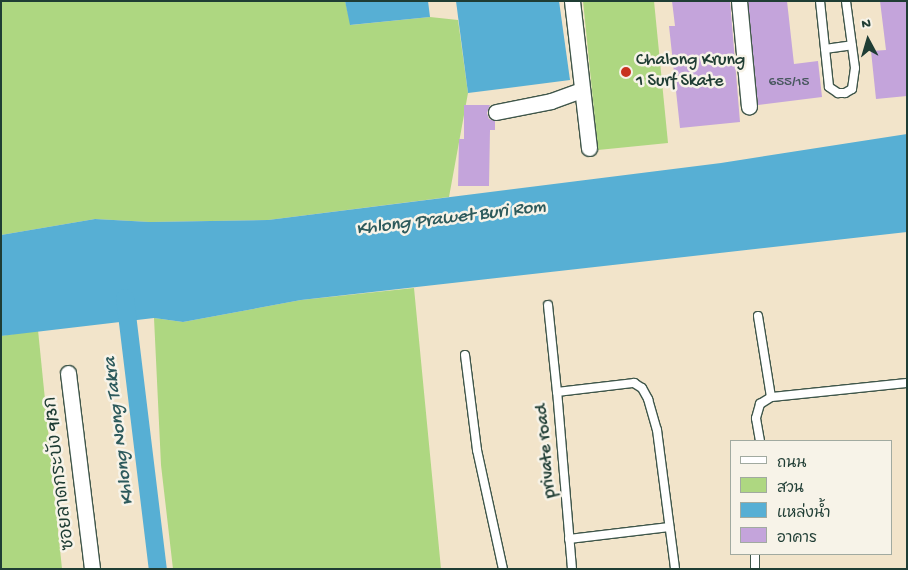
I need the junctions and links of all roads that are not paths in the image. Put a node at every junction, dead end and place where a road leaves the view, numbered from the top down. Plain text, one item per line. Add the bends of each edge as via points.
1 (572, 1) edge
2 (739, 1) edge
3 (820, 1) edge
4 (846, 1) edge
5 (852, 45) junction
6 (825, 49) junction
7 (582, 90) junction
8 (749, 106) dead end
9 (496, 112) dead end
10 (589, 148) dead end
11 (548, 305) dead end
12 (758, 316) dead end
13 (465, 355) dead end
14 (68, 373) dead end
15 (907, 382) edge
16 (557, 392) junction
17 (771, 397) junction
18 (760, 440) edge
19 (670, 527) junction
20 (569, 540) junction
21 (754, 555) edge
22 (92, 569) edge
23 (503, 569) edge
24 (572, 569) edge
25 (675, 569) edge
26 (755, 569) edge

1 - 7 street
2 - 8 street
3 - 6 lane
4 - 5 lane
5 - 6 lane
5 - 6 lane via 855,68 852,89 845,93 829,87
7 - 9 street via 551,101
7 - 10 street
11 - 16 lane
12 - 17 lane
13 - 23 lane via 477,450
14 - 22 street, ซอยลาดกระบัง 9/3ก
15 - 17 lane
16 - 19 lane, private road via 634,383 642,388 657,430
16 - 20 lane, private road
17 - 18 lane via 760,404 756,418
19 - 20 lane
19 - 25 lane, private road
20 - 24 lane, private road
21 - 26 lane

